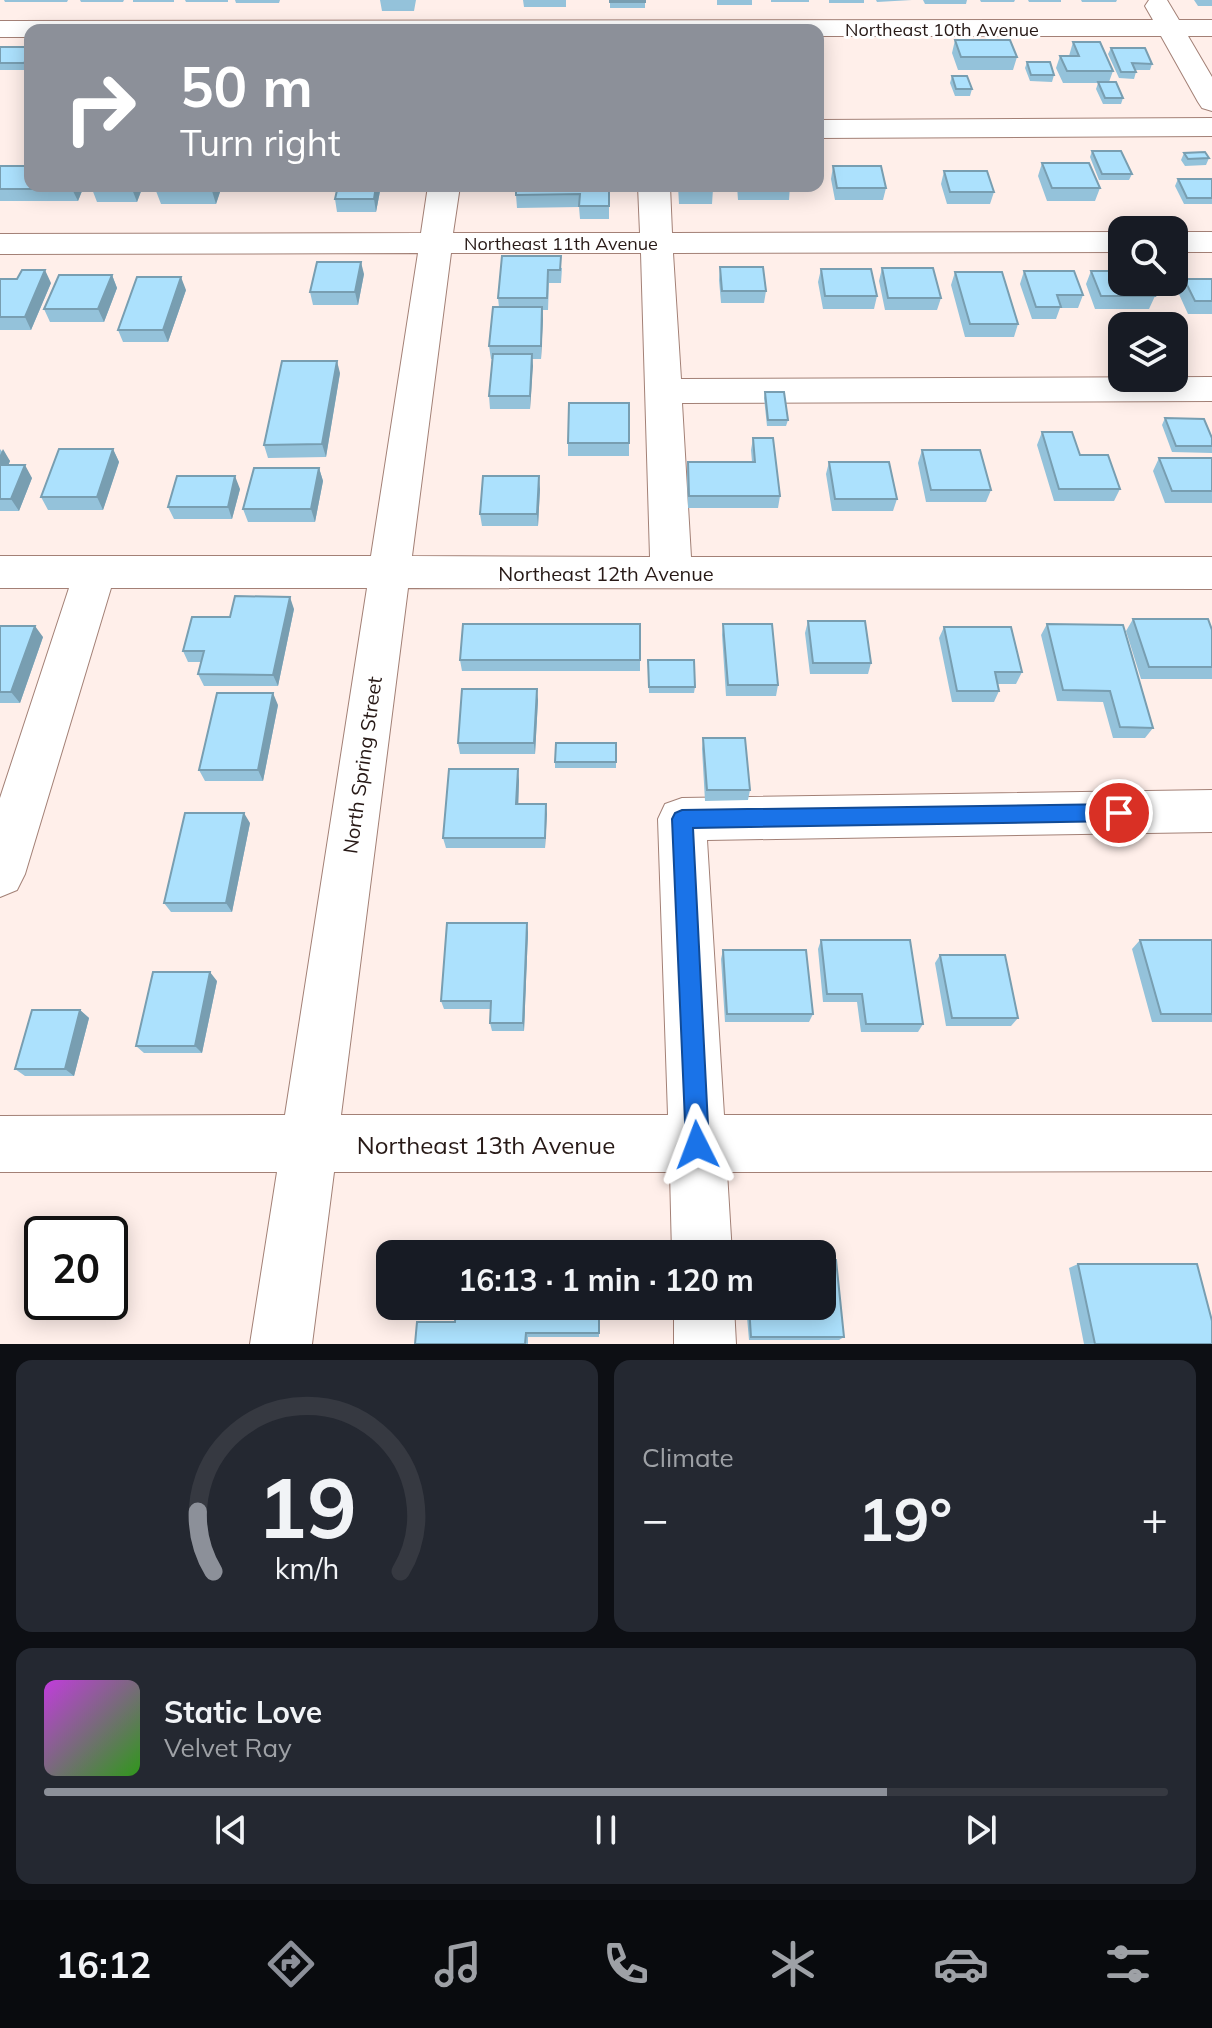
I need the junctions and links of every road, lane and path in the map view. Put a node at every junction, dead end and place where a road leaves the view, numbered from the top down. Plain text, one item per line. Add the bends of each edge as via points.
1 (468, 0) edge
2 (653, 0) edge
3 (1155, 0) edge
4 (464, 24) edge
5 (653, 24) edge
6 (1171, 28) junction
7 (1212, 28) edge
8 (0, 29) edge
9 (24, 29) edge
10 (824, 29) edge
11 (1212, 102) edge
12 (1212, 127) edge
13 (824, 129) edge
14 (443, 192) edge
15 (654, 192) edge
16 (1108, 242) edge
17 (1188, 242) edge
18 (1212, 242) edge
19 (436, 243) junction
20 (654, 243) junction
21 (0, 244) edge
22 (1212, 389) edge
23 (662, 391) junction
24 (95, 571) junction
25 (0, 572) edge
26 (389, 573) junction
27 (671, 573) junction
28 (1212, 573) edge
29 (1212, 811) edge
30 (0, 874) edge
31 (1212, 1143) edge
32 (0, 1144) edge
33 (309, 1144) junction
34 (697, 1145) junction
35 (701, 1240) edge
36 (704, 1320) edge
37 (281, 1344) edge
38 (705, 1344) edge

1 - 4 street
2 - 5 street
3 - 6 street
6 - 7 street, Northeast 10th Avenue
6 - 10 street, Northeast 10th Avenue
6 - 11 street
8 - 9 street, Northeast 10th Avenue
12 - 13 street
14 - 19 street, North Spring Street
15 - 20 street
16 - 20 street, Northeast 11th Avenue
17 - 18 street
19 - 20 street, Northeast 11th Avenue
19 - 21 street, Northeast 11th Avenue
19 - 26 street, North Spring Street
20 - 23 street
22 - 23 street
23 - 27 street
24 - 25 street, Northeast 12th Avenue
24 - 26 street, Northeast 12th Avenue
24 - 30 street
26 - 27 street, Northeast 12th Avenue
26 - 33 street, North Spring Street
27 - 28 street, Northeast 12th Avenue
29 - 34 street via 682,819
31 - 34 street, Northeast 13th Avenue
32 - 33 street, Northeast 13th Avenue
33 - 34 street, Northeast 13th Avenue
33 - 37 street, North Spring Street
34 - 35 street
36 - 38 street

